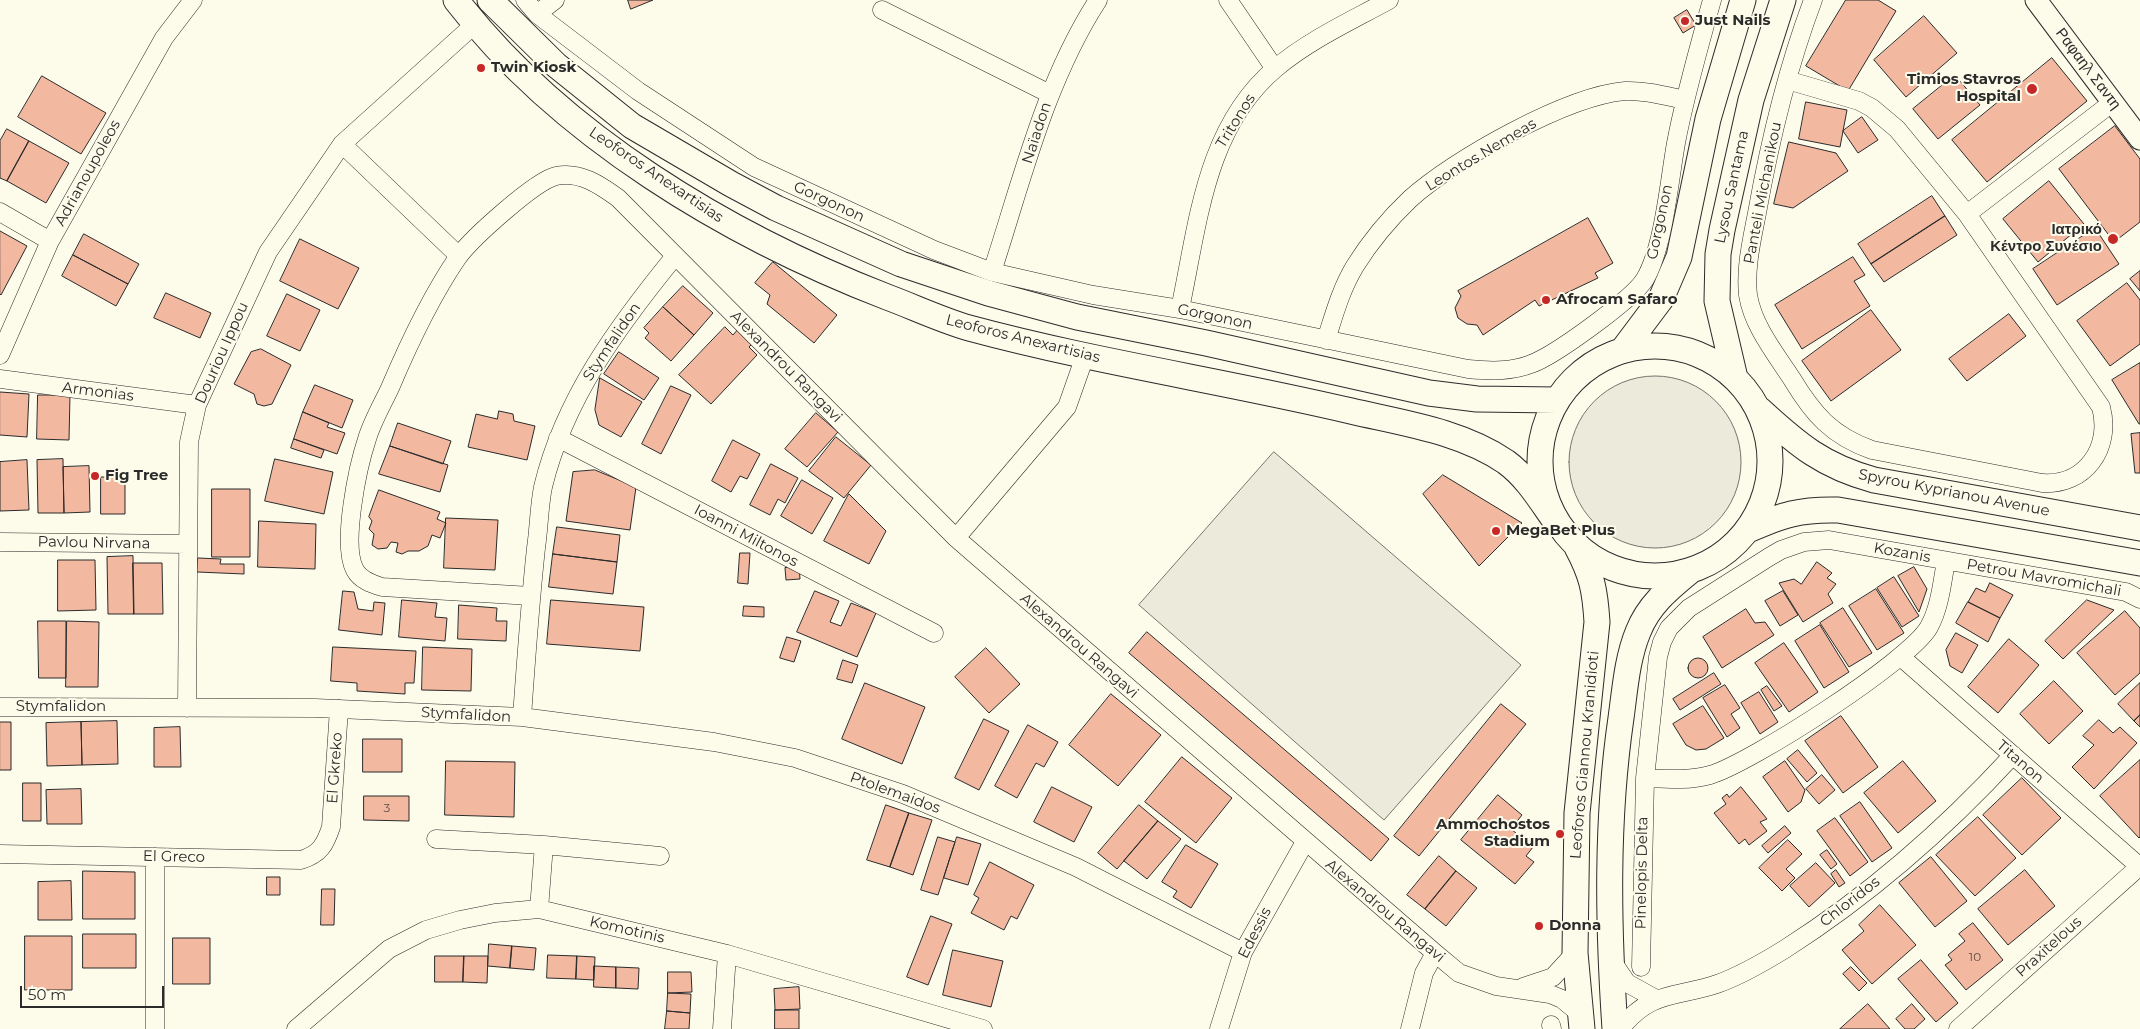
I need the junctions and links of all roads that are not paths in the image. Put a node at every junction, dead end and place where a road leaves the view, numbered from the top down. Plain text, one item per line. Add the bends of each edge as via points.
1 (193, 0) edge
2 (456, 0) edge
3 (490, 0) edge
4 (525, 0) edge
5 (554, 0) edge
6 (1098, 0) edge
7 (1228, 0) edge
8 (1389, 0) edge
9 (1712, 0) edge
10 (1743, 0) edge
11 (1783, 0) edge
12 (1813, 0) edge
13 (2036, 0) edge
14 (882, 10) dead end
15 (538, 14) junction
16 (475, 24) junction
17 (1275, 69) junction
18 (1787, 80) junction
19 (1050, 94) junction
20 (1685, 100) junction
21 (2113, 102) junction
22 (2140, 139) edge
23 (342, 144) junction
24 (0, 212) edge
25 (1967, 214) junction
26 (50, 241) junction
27 (459, 256) junction
28 (675, 256) junction
29 (992, 272) junction
30 (1180, 309) junction
31 (1326, 340) junction
32 (1622, 351) junction
33 (0, 355) edge
34 (1085, 356) junction
35 (1735, 378) junction
36 (0, 379) edge
37 (1557, 400) junction
38 (197, 405) junction
39 (1758, 409) junction
40 (558, 438) junction
41 (1558, 525) junction
42 (2140, 528) edge
43 (1748, 530) junction
44 (956, 538) junction
45 (0, 542) edge
46 (188, 544) junction
47 (1577, 546) junction
48 (1946, 561) junction
49 (2140, 563) edge
50 (1691, 570) junction
51 (531, 596) junction
52 (2140, 599) edge
53 (934, 634) dead end
54 (1901, 657) junction
55 (0, 707) edge
56 (187, 708) junction
57 (339, 709) junction
58 (522, 717) junction
59 (2013, 755) junction
60 (1645, 778) junction
61 (331, 827) joint
62 (436, 839) dead end
63 (1305, 842) junction
64 (544, 845) junction
65 (0, 854) edge
66 (660, 856) dead end
67 (155, 857) junction
68 (2140, 866) edge
69 (539, 909) junction
70 (1243, 952) junction
71 (1575, 953) junction
72 (727, 954) junction
73 (1435, 954) junction
74 (1610, 959) junction
75 (1641, 967) dead end
76 (1517, 988) junction
77 (1656, 999) junction
78 (1580, 1021) edge
79 (155, 1029) edge
80 (296, 1029) edge
81 (722, 1029) edge
82 (984, 1029) edge
83 (1219, 1029) edge
84 (1410, 1029) edge
85 (1615, 1029) edge
86 (1620, 1029) edge
87 (1958, 1029) edge

1 - 26 street, Adrianoupoleos via 164,38
2 - 16 main road, Leoforos Anexartisias
3 - 37 main road, Leoforos Anexartisias via 556,65 632,126 776,208 902,264 988,293 1077,317 1428,393 1477,399
4 - 15 street, Gorgonon
5 - 15 street
6 - 19 street, Naïadon
7 - 17 street
8 - 17 street, Tritonos via 1304,48
9 - 20 street, Gorgonon
10 - 32 main road via 1708,119 1679,258 1661,299
11 - 35 main road, Lysou Santama via 1751,100 1718,254 1717,301
12 - 18 street, Panteli Michanikou
13 - 21 street, Ραφαηλ Σαντη
14 - 19 street
15 - 29 street, Gorgonon via 638,91 754,166 934,250
16 - 23 street, Douriou Ippou
16 - 34 main road, Leoforos Anexartisias via 535,86 596,136 703,209 825,273 944,319
17 - 30 street, Tritonos via 1245,104 1220,144 1205,188
18 - 25 street via 1846,96 1872,108 1897,129
18 - 25 street, Panteli Michanikou via 1763,178 1747,283 1751,309 1758,325 1804,399 1837,434 1872,450 2042,483 2068,481 2085,469 2102,439 2104,418 2101,407
19 - 29 street, Naïadon
20 - 31 street, Leontos Nemeas via 1627,91 1593,98 1564,108 1507,136 1431,182 1391,219 1354,267 1340,295
20 - 31 street, Gorgonon via 1658,239 1644,279 1628,299 1542,359 1520,368 1481,370
21 - 22 street, Ραφαηλ Σαντη
21 - 25 street
23 - 27 street
23 - 38 street, Douriou Ippou via 268,252
24 - 26 street
26 - 33 street, Adrianoupoleos
27 - 28 street via 540,182 557,176 580,176 618,198
27 - 51 street via 414,332 366,439 351,514 350,555 354,569 362,578 382,587
28 - 40 street, Stymfalidon via 608,344 580,389
28 - 44 street, Alexandrou Rangavi
29 - 30 street, Gorgonon via 1093,295
30 - 31 street, Gorgonon
32 - 35 main road via 1652,346 1682,349 1710,360
32 - 37 main road via 1596,362 1574,378
34 - 41 main road, Leoforos Anexartisias via 1303,399 1463,441 1504,461 1521,475
34 - 44 street via 1067,407
35 - 39 main road
36 - 38 street, Armonias
37 - 41 main road via 1544,431 1540,464 1545,497
38 - 46 street, Douriou Ippou via 188,442
39 - 42 main road, Spyrou Kyprianou Avenue via 1813,455 1850,473
39 - 43 main road via 1769,439 1770,471 1763,502
40 - 51 street, Stymfalidon via 543,489
40 - 53 street, Ioanni Miltonos
41 - 47 main road
43 - 49 main road via 1782,515 1805,510 1838,510
43 - 50 main road via 1723,555
44 - 63 street, Alexandrou Rangavi
45 - 46 street, Pavlou Nirvana
46 - 56 street, Douriou Ippou
47 - 50 main road via 1602,563 1631,574 1661,576
47 - 71 main road, Leoforos Giannou Kranidioti via 1590,572 1596,595 1597,622 1577,812
48 - 52 street, Petrou Mavromichali via 2126,592
48 - 54 street, Kozanis via 1938,603 1929,627
48 - 60 street, Kozanis via 1829,540 1804,542 1781,550 1689,608 1669,628 1658,656
50 - 74 main road, Leoforos Giannou Kranidioti via 1664,593 1647,614 1638,632 1627,674 1612,807
51 - 58 street, Stymfalidon
54 - 59 street, Titanon
54 - 60 street, Kozanis via 1832,705 1726,769 1676,780
55 - 56 street, Stymfalidon
56 - 57 street, Stymfalidon
57 - 58 street, Stymfalidon
57 - 61 street, El Gkreko
58 - 70 street, Ptolemaidos via 714,742 804,761 903,794 1076,867
59 - 68 street, Titanon
59 - 77 street, Chloridos via 1957,813 1888,872 1784,950 1720,983
60 - 75 street, Pinelopis Delta
61 - 67 street, El Greco via 325,845 315,856 301,860
62 - 64 street
63 - 70 street, Edessis
63 - 73 street, Alexandrou Rangavi
64 - 66 street
64 - 69 street
65 - 67 street, El Greco
67 - 79 street
68 - 87 street, Praxitelous
69 - 72 street, Komotinis
69 - 80 street, Komotinis via 495,913 426,930 389,949
70 - 83 street, Edessis
71 - 76 street, Alexandrou Rangavi via 1553,977
71 - 78 main road, Leoforos Giannou Kranidioti
72 - 81 street
72 - 82 street, Komotinis
73 - 76 street, Alexandrou Rangavi via 1466,976 1496,986
73 - 84 street via 1424,973
74 - 77 street via 1627,983
74 - 85 main road, Leoforos Giannou Kranidioti
76 - 78 street, Alexandrou Rangavi via 1562,999
77 - 86 street, Chloridos via 1634,1014

